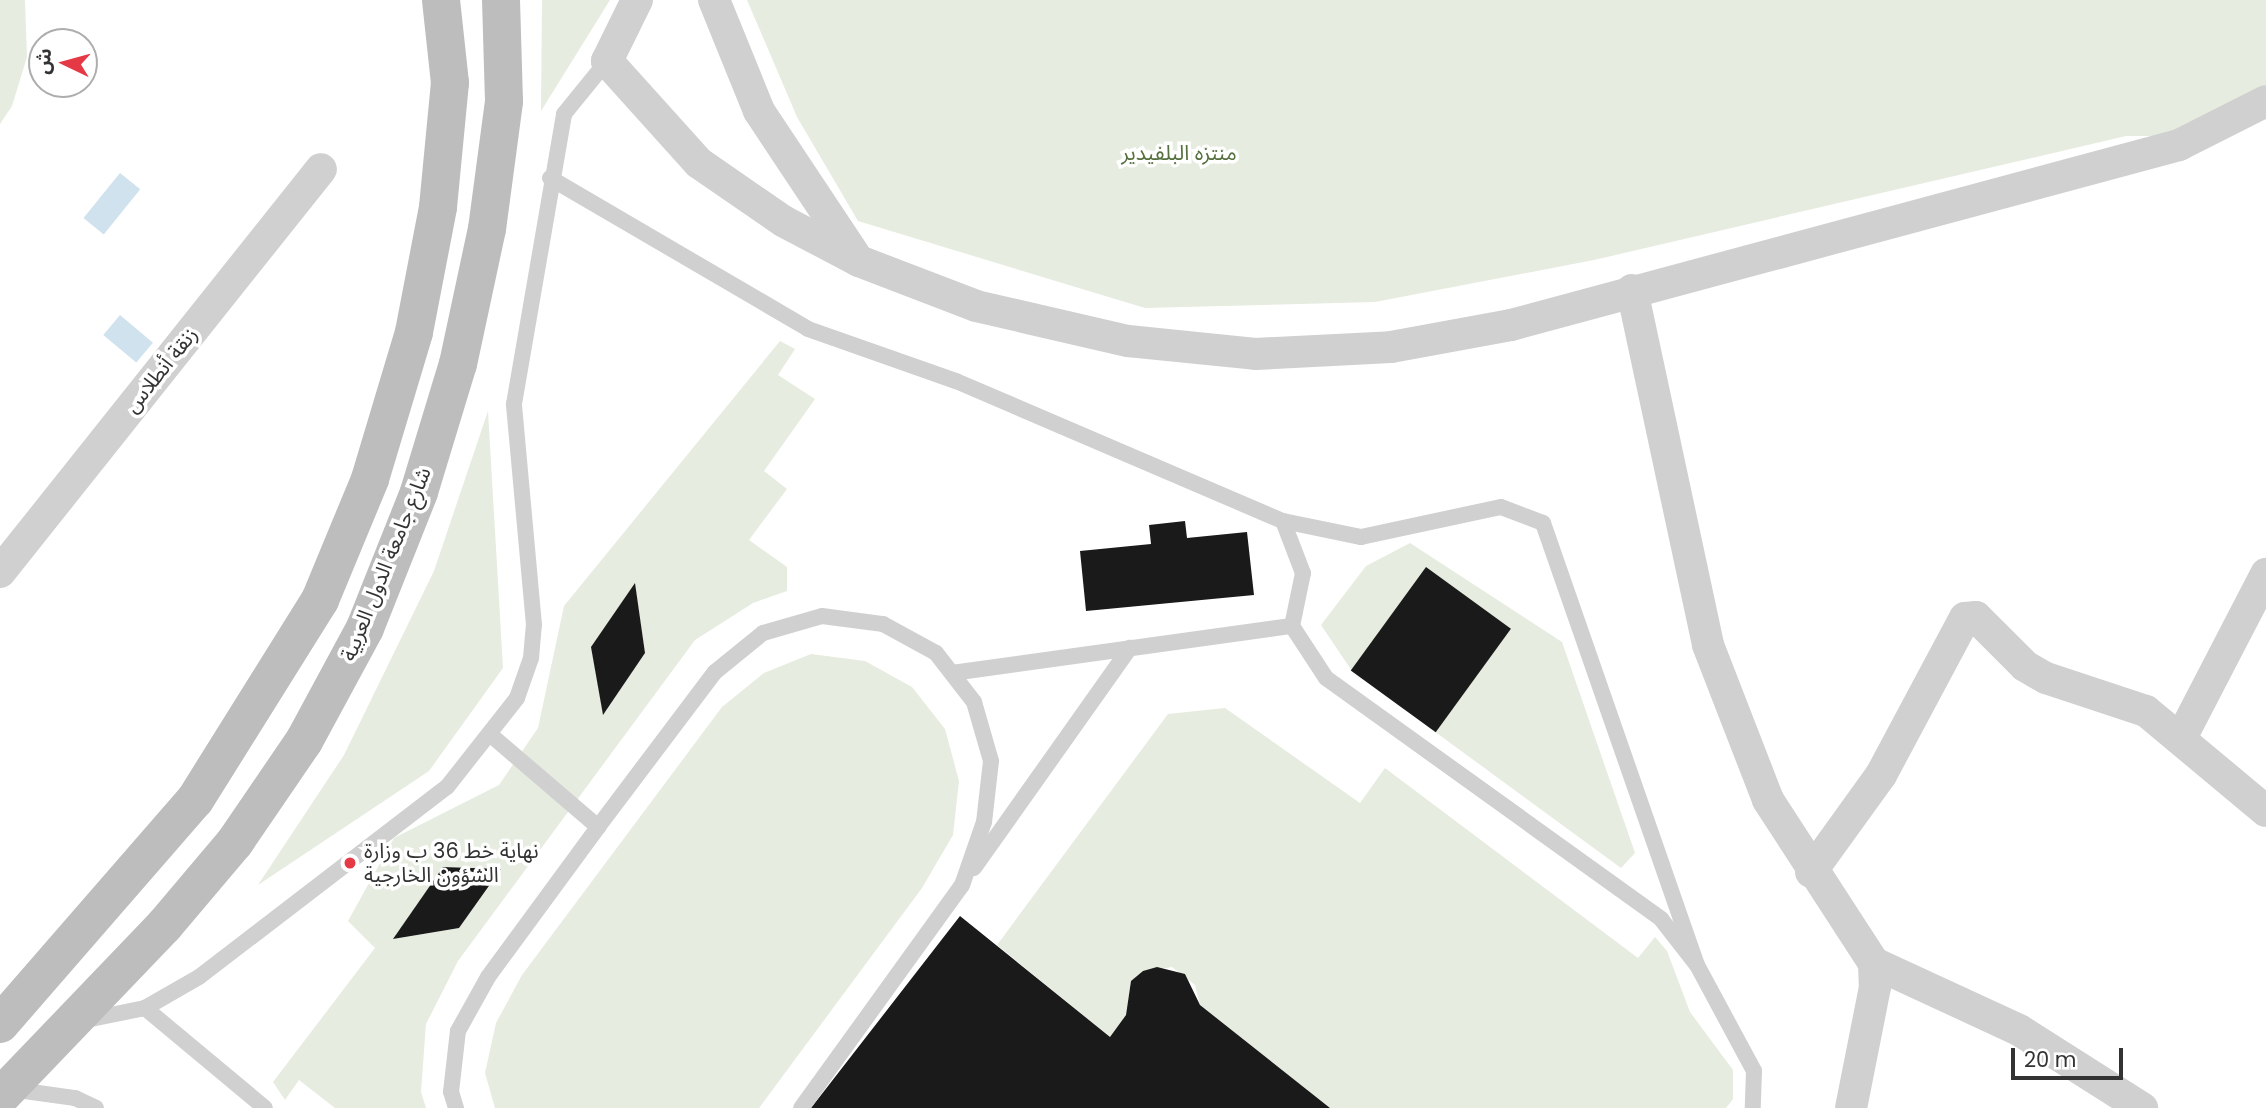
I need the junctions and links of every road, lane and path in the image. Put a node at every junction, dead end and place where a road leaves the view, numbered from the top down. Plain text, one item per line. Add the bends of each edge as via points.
1 (440, 0) edge
2 (501, 0) edge
3 (638, 0) edge
4 (714, 0) edge
5 (607, 61) junction
6 (2266, 101) edge
7 (321, 169) dead end
8 (550, 178) junction
9 (859, 261) junction
10 (1632, 290) junction
11 (1283, 521) junction
12 (0, 572) edge
13 (2266, 574) edge
14 (1292, 626) junction
15 (1130, 648) junction
16 (952, 673) junction
17 (492, 736) junction
18 (2181, 738) junction
19 (2266, 811) edge
20 (598, 827) junction
21 (1811, 872) junction
22 (962, 884) junction
23 (1874, 963) junction
24 (1697, 965) junction
25 (145, 1008) junction
26 (0, 1024) edge
27 (69, 1024) junction
28 (4, 1093) edge
29 (96, 1108) edge
30 (265, 1108) edge
31 (456, 1108) edge
32 (801, 1108) edge
33 (1753, 1108) edge
34 (1851, 1108) edge
35 (2142, 1108) edge

1 - 26 street via 450,83 438,208 414,332 370,479 320,600 195,800
2 - 27 street, شارع جامعة الدول العربية via 504,100 487,229 458,364 419,492 365,628 304,741 235,842 164,926
3 - 5 street
4 - 9 street via 759,111 798,178
5 - 8 lane via 564,114
5 - 9 street via 699,163 783,221
6 - 10 street via 2179,145
7 - 12 street, زنقة أنطلاس
8 - 11 lane via 808,330 956,381
8 - 17 lane via 512,434 533,595 533,636 517,698
9 - 10 street via 976,306 1128,341 1255,354 1391,347 1511,325
10 - 21 street via 1709,645 1768,800
11 - 14 lane via 1303,573
11 - 24 lane via 1361,537 1501,507 1543,523
13 - 18 street
14 - 15 lane
14 - 24 lane via 1326,678 1661,919
15 - 16 lane
15 - 22 lane
16 - 20 lane via 936,653 883,624 822,616 763,633 715,671
16 - 22 lane via 974,702 991,761 984,822
17 - 20 lane
17 - 25 lane via 447,787 408,820 199,976
18 - 19 street
18 - 21 street via 2146,711 2025,666 1976,617 1965,618 1881,775
20 - 31 lane via 488,977 458,1031 451,1092
21 - 23 street
22 - 32 lane
23 - 34 street via 1875,987
23 - 35 street via 2019,1030
24 - 33 lane via 1754,1071
25 - 27 lane
25 - 30 lane
27 - 28 street, شارع جامعة الدول العربية
28 - 29 lane via 75,1098

